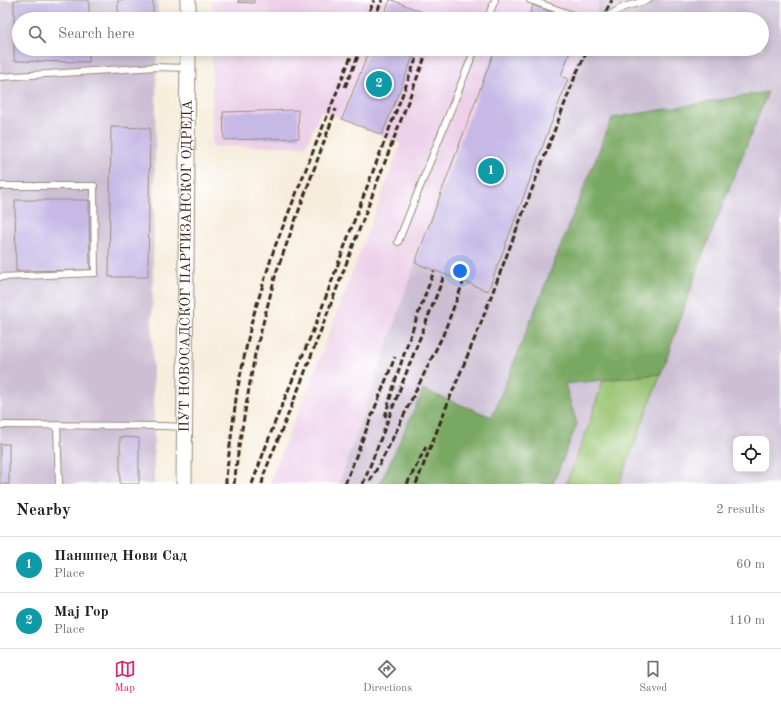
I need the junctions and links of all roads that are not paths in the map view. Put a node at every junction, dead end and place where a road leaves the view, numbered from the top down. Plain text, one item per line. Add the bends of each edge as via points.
1 (188, 0) edge
2 (494, 0) edge
3 (530, 0) edge
4 (648, 0) edge
5 (188, 12) edge
6 (490, 12) edge
7 (564, 12) edge
8 (615, 12) edge
9 (188, 56) edge
10 (472, 56) edge
11 (188, 68) junction
12 (0, 77) edge
13 (0, 186) edge
14 (398, 242) dead end
15 (0, 277) edge
16 (0, 425) edge
17 (57, 425) junction
18 (183, 427) junction
19 (59, 484) edge
20 (184, 484) edge

1 - 5 street
2 - 6 lane
3 - 7 lane
4 - 8 lane
9 - 11 street, ПУТ НОВОСАДСКОГ ПАРТИЗАНСКОГ ОДРЕДА
10 - 14 lane
11 - 12 lane via 156,67
11 - 18 street, ПУТ НОВОСАДСКОГ ПАРТИЗАНСКОГ ОДРЕДА
13 - 15 lane via 94,186 95,273
16 - 17 lane
17 - 18 lane
17 - 19 lane
18 - 20 street, ПУТ НОВОСАДСКОГ ПАРТИЗАНСКОГ ОДРЕДА

